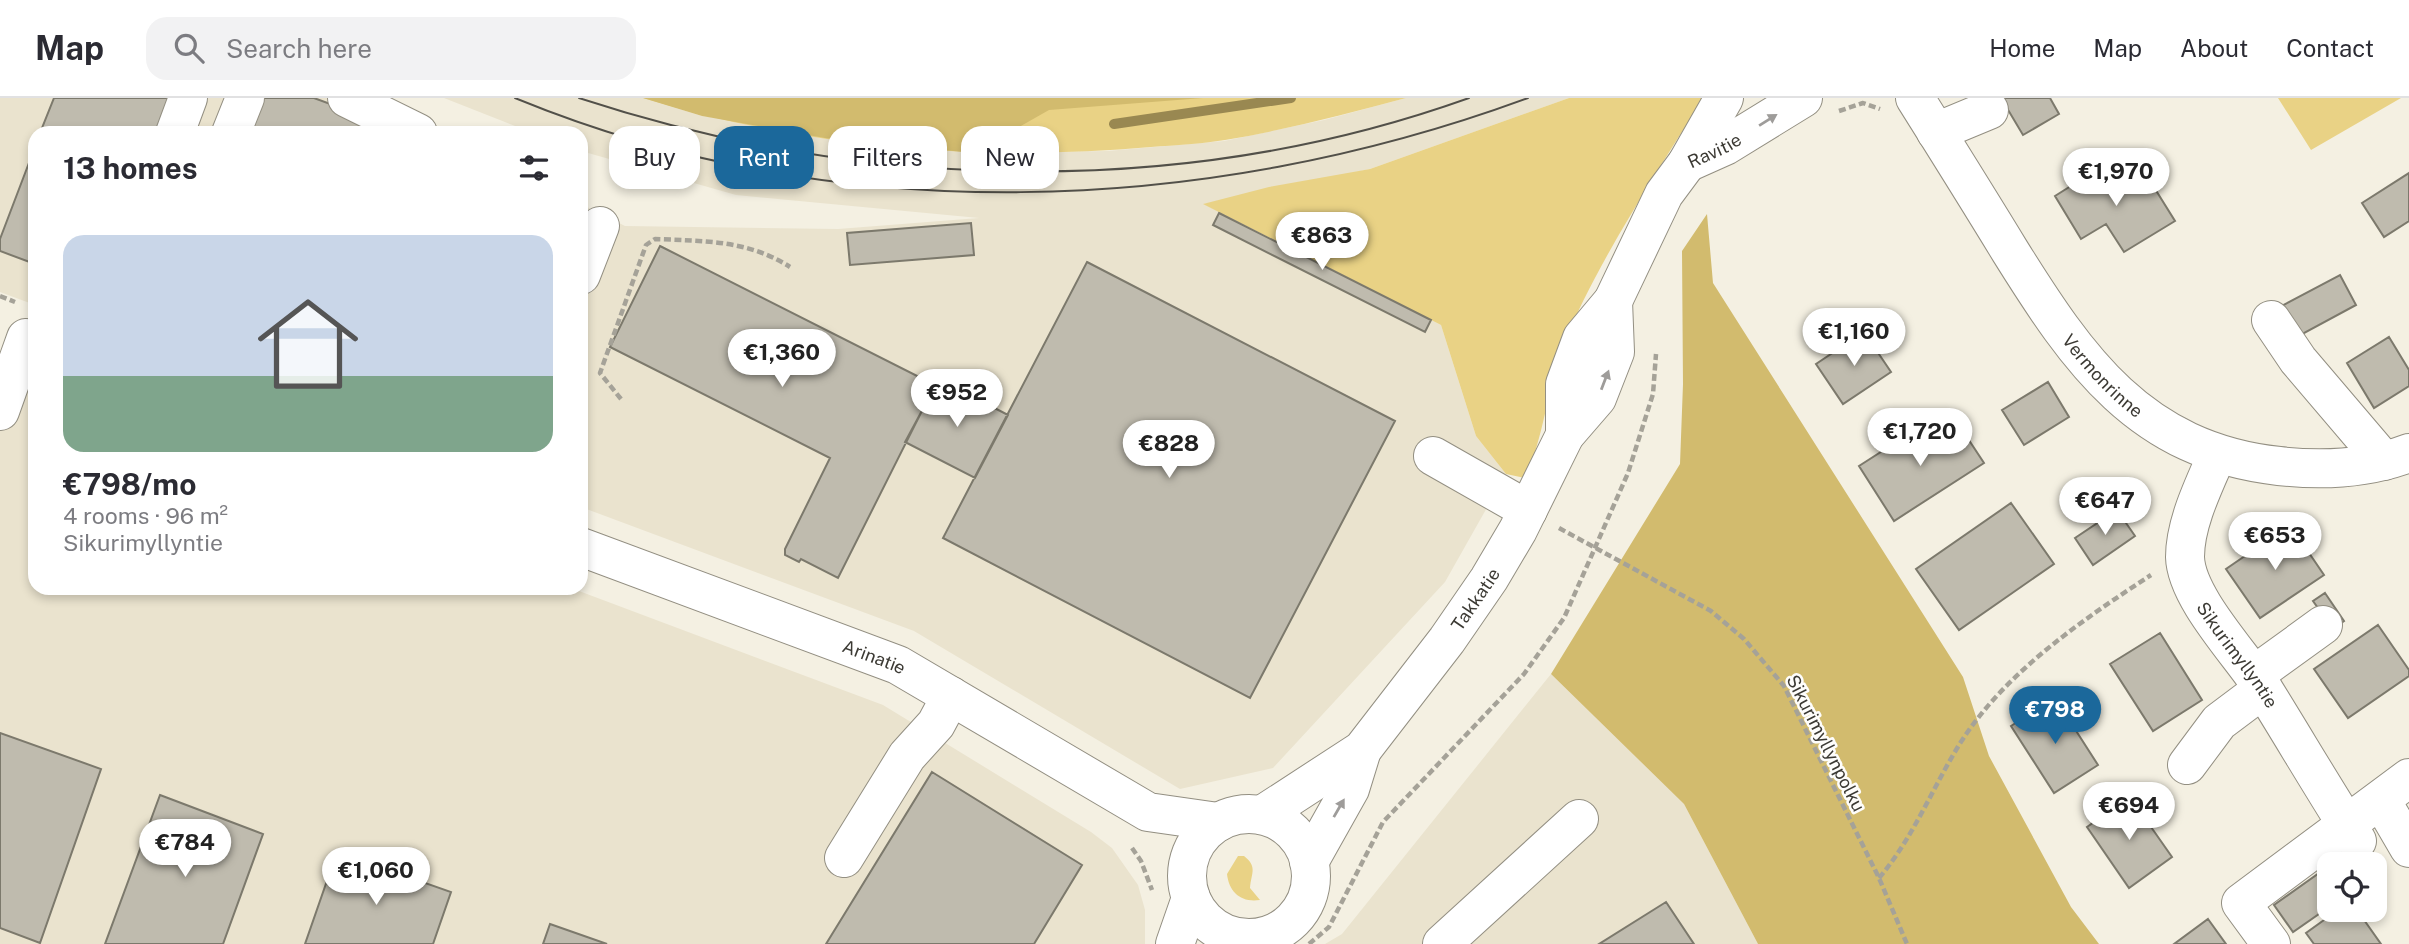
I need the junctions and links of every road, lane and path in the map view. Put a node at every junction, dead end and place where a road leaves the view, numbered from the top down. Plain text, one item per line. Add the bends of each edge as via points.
1 (188, 98) edge
2 (245, 98) edge
3 (347, 98) edge
4 (1724, 98) edge
5 (1804, 98) edge
6 (1915, 98) edge
7 (1989, 110) dead end
8 (178, 126) edge
9 (234, 126) edge
10 (404, 126) edge
11 (1936, 132) junction
12 (1687, 163) junction
13 (600, 226) dead end
14 (588, 257) edge
15 (790, 267) dead end
16 (2271, 320) dead end
17 (20, 336) edge
18 (1655, 350) dead end
19 (621, 398) dead end
20 (0, 411) edge
21 (2217, 454) junction
22 (1433, 456) dead end
23 (2396, 457) edge
24 (1528, 510) junction
25 (588, 550) edge
26 (1596, 550) junction
27 (2185, 557) junction
28 (2323, 625) dead end
29 (2259, 682) junction
30 (951, 696) junction
31 (1362, 750) junction
32 (2187, 765) dead end
33 (2395, 789) edge
34 (1148, 811) junction
35 (1262, 815) junction
36 (1579, 819) dead end
37 (1218, 822) junction
38 (2351, 832) junction
39 (2409, 848) edge
40 (844, 858) dead end
41 (1188, 861) junction
42 (1309, 862) junction
43 (1879, 878) junction
44 (1191, 898) junction
45 (1294, 939) edge
46 (1228, 940) edge
47 (1175, 944) edge
48 (1442, 944) edge
49 (1907, 944) edge
50 (2271, 944) edge

1 - 8 street
2 - 9 street
3 - 10 street
4 - 12 street, Ravitie
12 -> 5 street, Ravitie via 1725,146
6 - 11 street, Vermonrinne
7 - 11 street
11 - 21 street, Vermonrinne via 2059,327 2098,378 2146,417
12 - 24 street, Takkatie via 1664,194 1613,301 1615,352 1597,398 1565,435
13 - 14 street
15 - 19 path via 768,253 726,242 655,239 646,245 600,373
16 - 23 street via 2298,360
17 - 20 street
18 - 26 path via 1653,394 1628,473
21 - 23 street, Vermonrinne via 2256,464 2327,469
21 - 27 street via 2197,506
22 - 24 street
24 - 26 path, Sikurimyllynpolku
24 - 31 street, Takkatie via 1447,640
25 - 30 street, Arinatie via 898,664
26 - 43 path, Sikurimyllynpolku via 1711,611 1744,639 1784,686
26 - 45 path via 1564,618 1524,674 1383,822 1329,927
27 - 29 street, Sikurimyllyntie via 2200,599
27 - 43 path via 2125,591 2020,674 1960,743 1898,856
28 - 29 street
29 - 32 street via 2219,722
29 - 38 street, Sikurimyllyntie
30 - 34 street, Arinatie
30 - 40 street
31 - 35 street, Takkatie
42 -> 31 street, Takkatie via 1350,789
33 - 38 street
33 - 39 street
34 - 37 street, Arinatie
34 - 41 street, Arinatie
35 - 37 street via 1231,816
35 - 42 street via 1292,831
36 - 48 street
37 - 41 street via 1200,839
38 - 50 street via 2241,903
41 - 44 street
42 - 45 street via 1311,877
43 - 49 path, Sikurimyllynpolku
44 - 46 street
44 - 47 street
45 - 46 street

